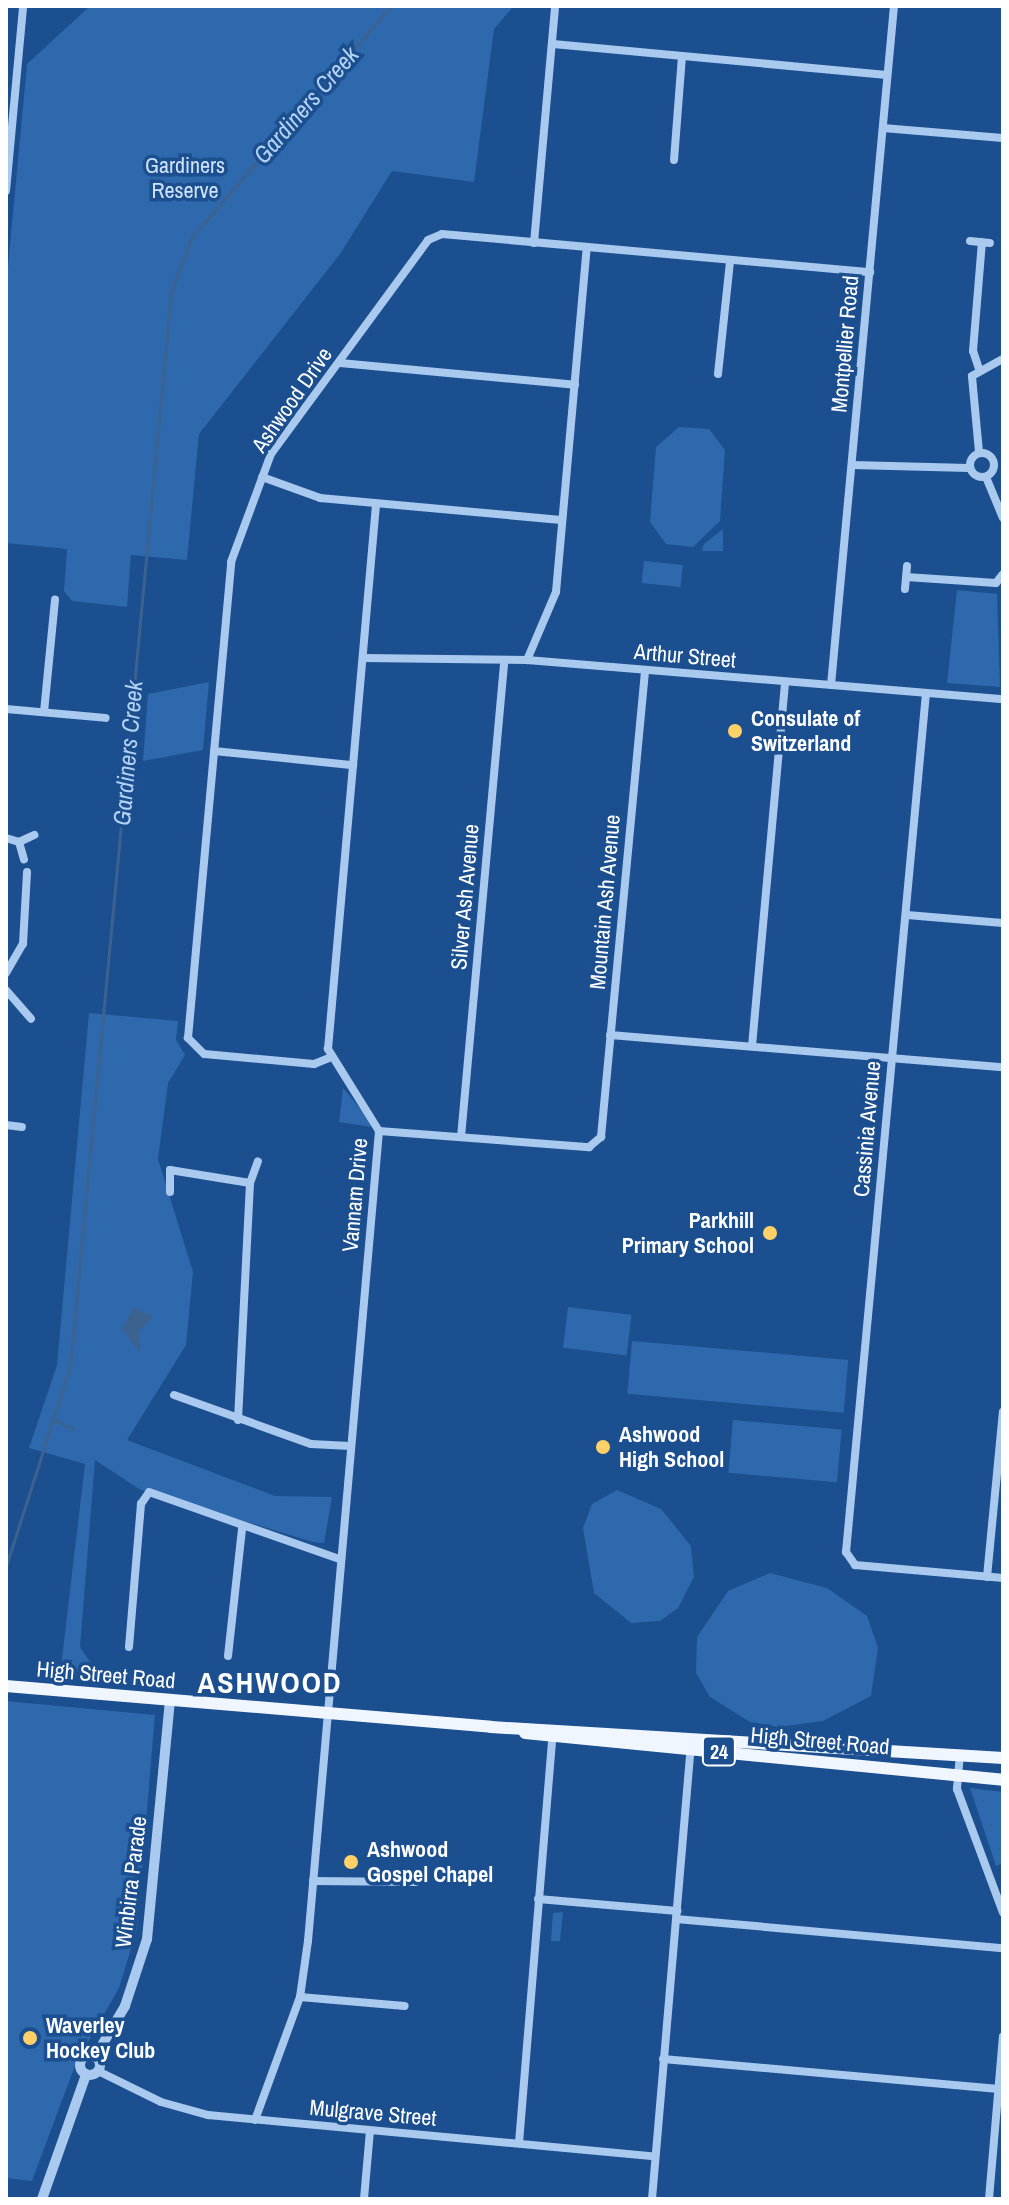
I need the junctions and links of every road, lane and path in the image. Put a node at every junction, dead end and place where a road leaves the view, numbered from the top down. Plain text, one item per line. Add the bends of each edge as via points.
1 (23, 6) edge
2 (555, 6) edge
3 (894, 6) edge
4 (553, 44) junction
5 (682, 57) junction
6 (887, 75) junction
7 (883, 128) junction
8 (1003, 138) edge
9 (674, 160) dead end
10 (6, 191) edge
11 (970, 241) dead end
12 (534, 243) junction
13 (587, 248) junction
14 (730, 262) junction
15 (870, 272) junction
16 (1003, 359) edge
17 (340, 363) junction
18 (979, 369) junction
19 (718, 374) dead end
20 (575, 385) junction
21 (979, 452) junction
22 (998, 460) edge
23 (852, 465) junction
24 (969, 468) junction
25 (262, 477) junction
26 (986, 477) junction
27 (376, 505) junction
28 (1003, 518) edge
29 (561, 520) junction
30 (907, 566) dead end
31 (1003, 574) edge
32 (906, 577) junction
33 (905, 589) dead end
34 (55, 600) dead end
35 (364, 658) junction
36 (504, 660) junction
37 (527, 660) junction
38 (645, 671) junction
39 (785, 682) junction
40 (831, 685) junction
41 (926, 693) junction
42 (1003, 699) edge
43 (6, 709) edge
44 (44, 712) junction
45 (106, 718) dead end
46 (214, 751) junction
47 (353, 765) junction
48 (34, 835) dead end
49 (6, 838) edge
50 (19, 842) junction
51 (24, 859) dead end
52 (27, 872) dead end
53 (907, 915) junction
54 (1003, 923) edge
55 (6, 973) edge
56 (6, 990) edge
57 (31, 1019) dead end
58 (610, 1035) junction
59 (752, 1046) junction
60 (329, 1058) junction
61 (892, 1058) junction
62 (1003, 1067) edge
63 (6, 1125) edge
64 (22, 1127) dead end
65 (379, 1131) junction
66 (461, 1137) junction
67 (258, 1161) dead end
68 (250, 1183) junction
69 (170, 1192) dead end
70 (174, 1395) dead end
71 (1003, 1412) edge
72 (238, 1420) junction
73 (350, 1446) junction
74 (242, 1529) junction
75 (339, 1559) junction
76 (987, 1577) junction
77 (1003, 1578) edge
78 (129, 1647) dead end
79 (228, 1656) dead end
80 (6, 1686) edge
81 (170, 1700) junction
82 (326, 1714) junction
83 (553, 1732) junction
84 (692, 1734) junction
85 (691, 1749) junction
86 (960, 1754) junction
87 (1003, 1758) edge
88 (957, 1775) junction
89 (1003, 1780) edge
90 (313, 1881) junction
91 (416, 1882) dead end
92 (538, 1899) junction
93 (1003, 1913) edge
94 (677, 1915) junction
95 (1003, 1948) edge
96 (300, 1997) junction
97 (405, 2006) dead end
98 (1003, 2037) edge
99 (95, 2057) junction
100 (663, 2059) junction
101 (98, 2071) junction
102 (86, 2075) junction
103 (999, 2089) junction
104 (255, 2120) junction
105 (370, 2131) junction
106 (519, 2143) junction
107 (654, 2156) junction
108 (42, 2199) edge
109 (364, 2199) edge
110 (652, 2199) edge
111 (989, 2199) edge

1 - 10 street
2 - 4 street
3 - 6 street, Montpellier Road
4 - 5 street
4 - 12 street
5 - 6 street
5 - 9 street
6 - 7 street, Montpellier Road
7 - 8 street
7 - 15 street, Montpellier Road
11 - 18 street via 986,242 973,351
12 - 13 street, Ashwood Drive
12 - 17 street, Ashwood Drive via 442,234 428,240
13 - 14 street, Ashwood Drive
13 - 20 street
14 - 15 street, Ashwood Drive
14 - 19 street
15 - 23 street, Montpellier Road
16 - 18 street
17 - 20 street
17 - 25 street, Ashwood Drive
18 - 21 street via 969,391
20 - 29 street
21 - 22 street
21 - 24 street
22 - 26 street
23 - 24 street
23 - 40 street, Montpellier Road
24 - 26 street
25 - 27 street via 320,498
25 - 46 street, Ashwood Drive via 231,562
26 - 28 street
27 - 29 street
27 - 35 street
29 - 37 street via 556,592
30 - 32 street
31 - 32 street via 996,583
32 - 33 street
34 - 44 street
35 - 36 street, Arthur Street
35 - 47 street
36 - 37 street, Arthur Street
36 - 66 street, Silver Ash Avenue
37 - 38 street, Arthur Street
38 - 39 street, Arthur Street
38 - 58 street, Mountain Ash Avenue
39 - 40 street, Arthur Street
39 - 59 street
40 - 41 street, Arthur Street
41 - 42 street, Arthur Street
41 - 53 street, Cassinia Avenue
43 - 44 street
44 - 45 street
46 - 47 street
46 - 60 street, Ashwood Drive via 188,1038 204,1054 314,1064
47 - 60 street
48 - 50 street
49 - 50 street
50 - 51 street
52 - 55 street via 23,944
53 - 54 street
53 - 61 street, Cassinia Avenue
56 - 57 street
58 - 59 street
58 - 66 street, Mountain Ash Avenue via 601,1137 589,1147
59 - 61 street
60 - 65 street, Vannam Drive
61 - 62 street
61 - 76 street, Cassinia Avenue via 846,1552 855,1565
63 - 64 street
65 - 66 street
65 - 73 street, Vannam Drive
67 - 68 street
68 - 69 street via 170,1170
68 - 72 street
70 - 72 street
71 - 76 street
72 - 73 street via 311,1444
73 - 75 street, Vannam Drive
74 - 75 street
74 - 78 street via 149,1492 141,1504
74 - 79 street
75 - 82 street, Vannam Drive
76 - 77 street
80 - 81 main road, High Street Road / 24
81 - 82 main road, High Street Road / 24
81 - 99 street, Winbirra Parade via 147,1939 125,2006
82 - 83 main road, High Street Road / 24
82 - 90 street, Vannam Drive
83 - 84 main road, High Street Road / 24
83 - 85 main road, High Street Road / 24
83 - 92 street
84 - 85 street
84 - 86 main road, High Street Road / 24
85 - 88 main road, High Street Road / 24
85 - 94 street
86 - 87 main road, High Street Road / 24
86 - 88 street
88 - 89 main road, High Street Road / 24
88 - 93 street
90 - 91 street
90 - 96 street, Vannam Drive
92 - 94 street
92 - 106 street
94 - 95 street
94 - 100 street
96 - 97 street
96 - 104 street, Vannam Drive
98 - 103 street
99 - 101 street
99 - 102 street, Winbirra Parade via 80,2063
100 - 103 street
100 - 107 street
101 - 102 street
101 - 104 street, Mulgrave Street via 161,2102
102 - 108 street
103 - 111 street
104 - 105 street, Mulgrave Street
105 - 106 street, Mulgrave Street
105 - 109 street
106 - 107 street, Mulgrave Street
107 - 110 street

